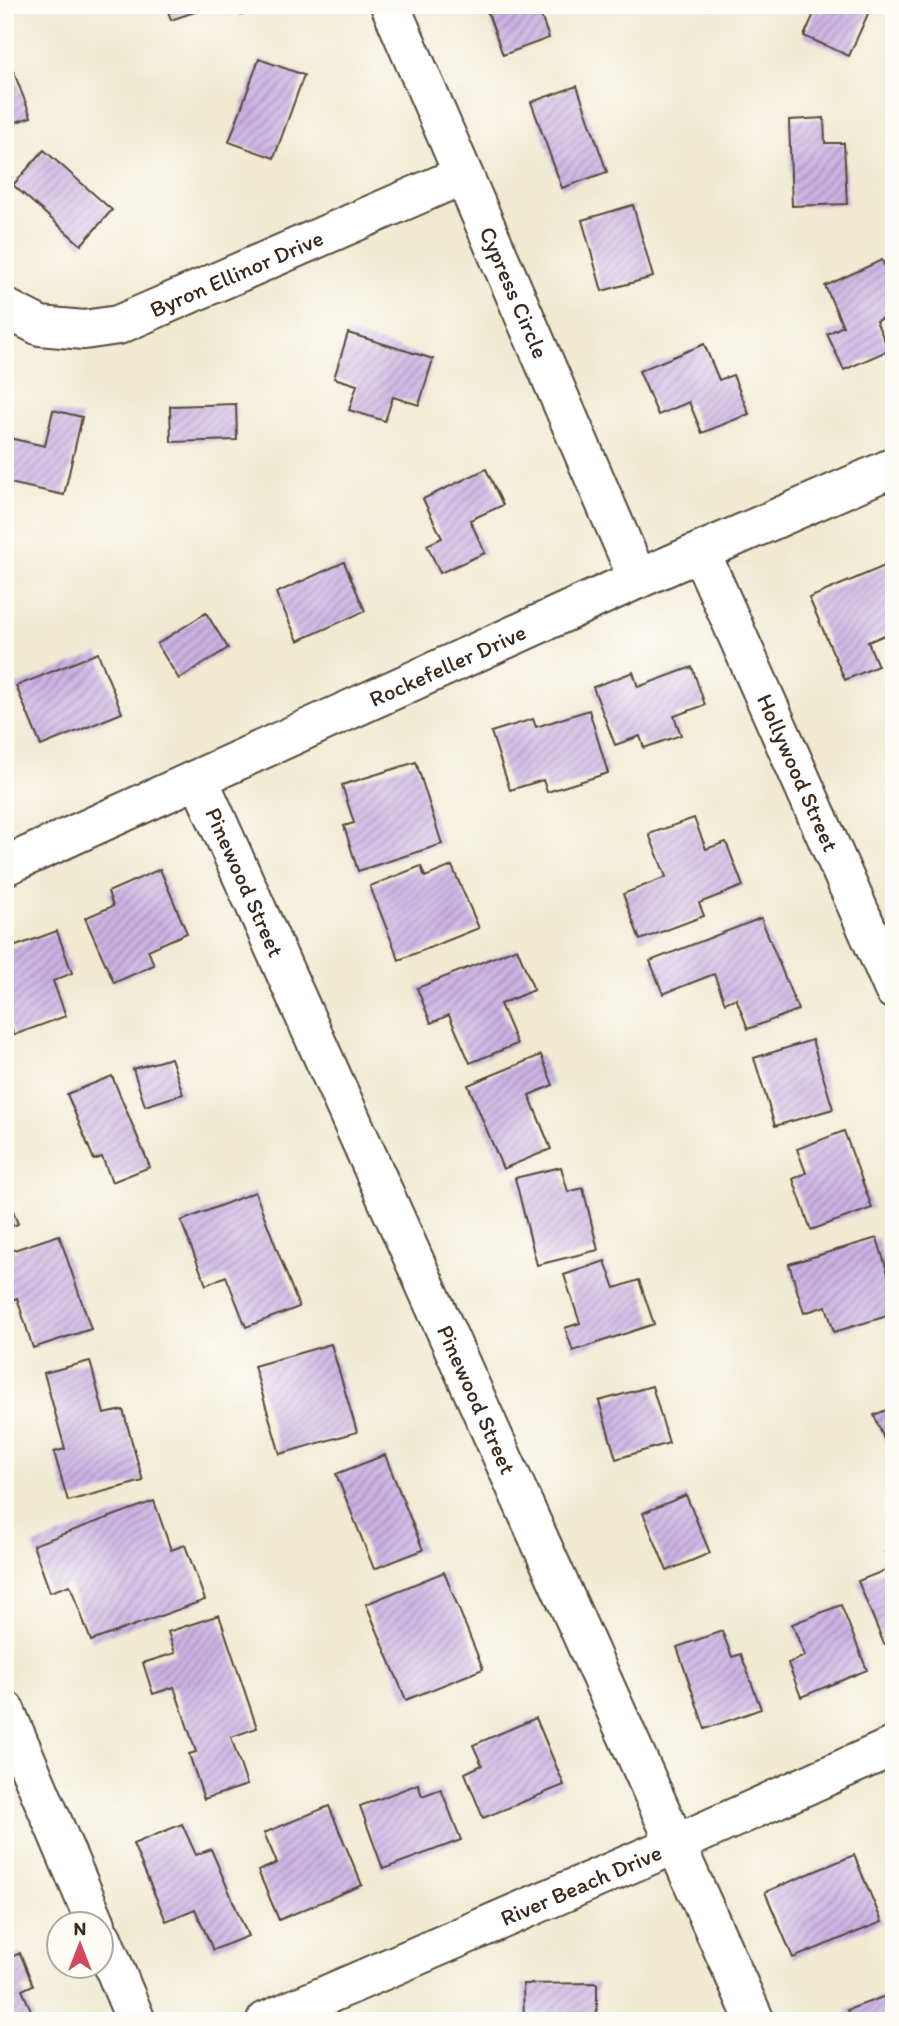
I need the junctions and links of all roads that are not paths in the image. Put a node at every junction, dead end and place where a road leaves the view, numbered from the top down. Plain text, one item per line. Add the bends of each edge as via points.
1 (390, 5) edge
2 (463, 176) junction
3 (5, 308) edge
4 (894, 467) edge
5 (701, 553) junction
6 (638, 579) junction
7 (199, 780) junction
8 (5, 866) edge
9 (894, 990) edge
10 (5, 1710) edge
11 (894, 1746) edge
12 (676, 1844) junction
13 (90, 1910) edge
14 (116, 1972) edge
15 (136, 2021) edge
16 (267, 2021) edge
17 (755, 2021) edge

1 - 2 street, Cypress Circle
2 - 3 street, Byron Ellinor Drive via 118,325 85,330 40,326
2 - 6 street, Cypress Circle
4 - 5 street, Rockefeller Drive
5 - 6 street, Rockefeller Drive
5 - 9 street, Hollywood Street
6 - 7 street, Rockefeller Drive
7 - 8 street, Rockefeller Drive
7 - 12 street, Pinewood Street
10 - 13 street
11 - 12 street, River Beach Drive
12 - 16 street, River Beach Drive
12 - 17 street, Pinewood Street
14 - 15 street

